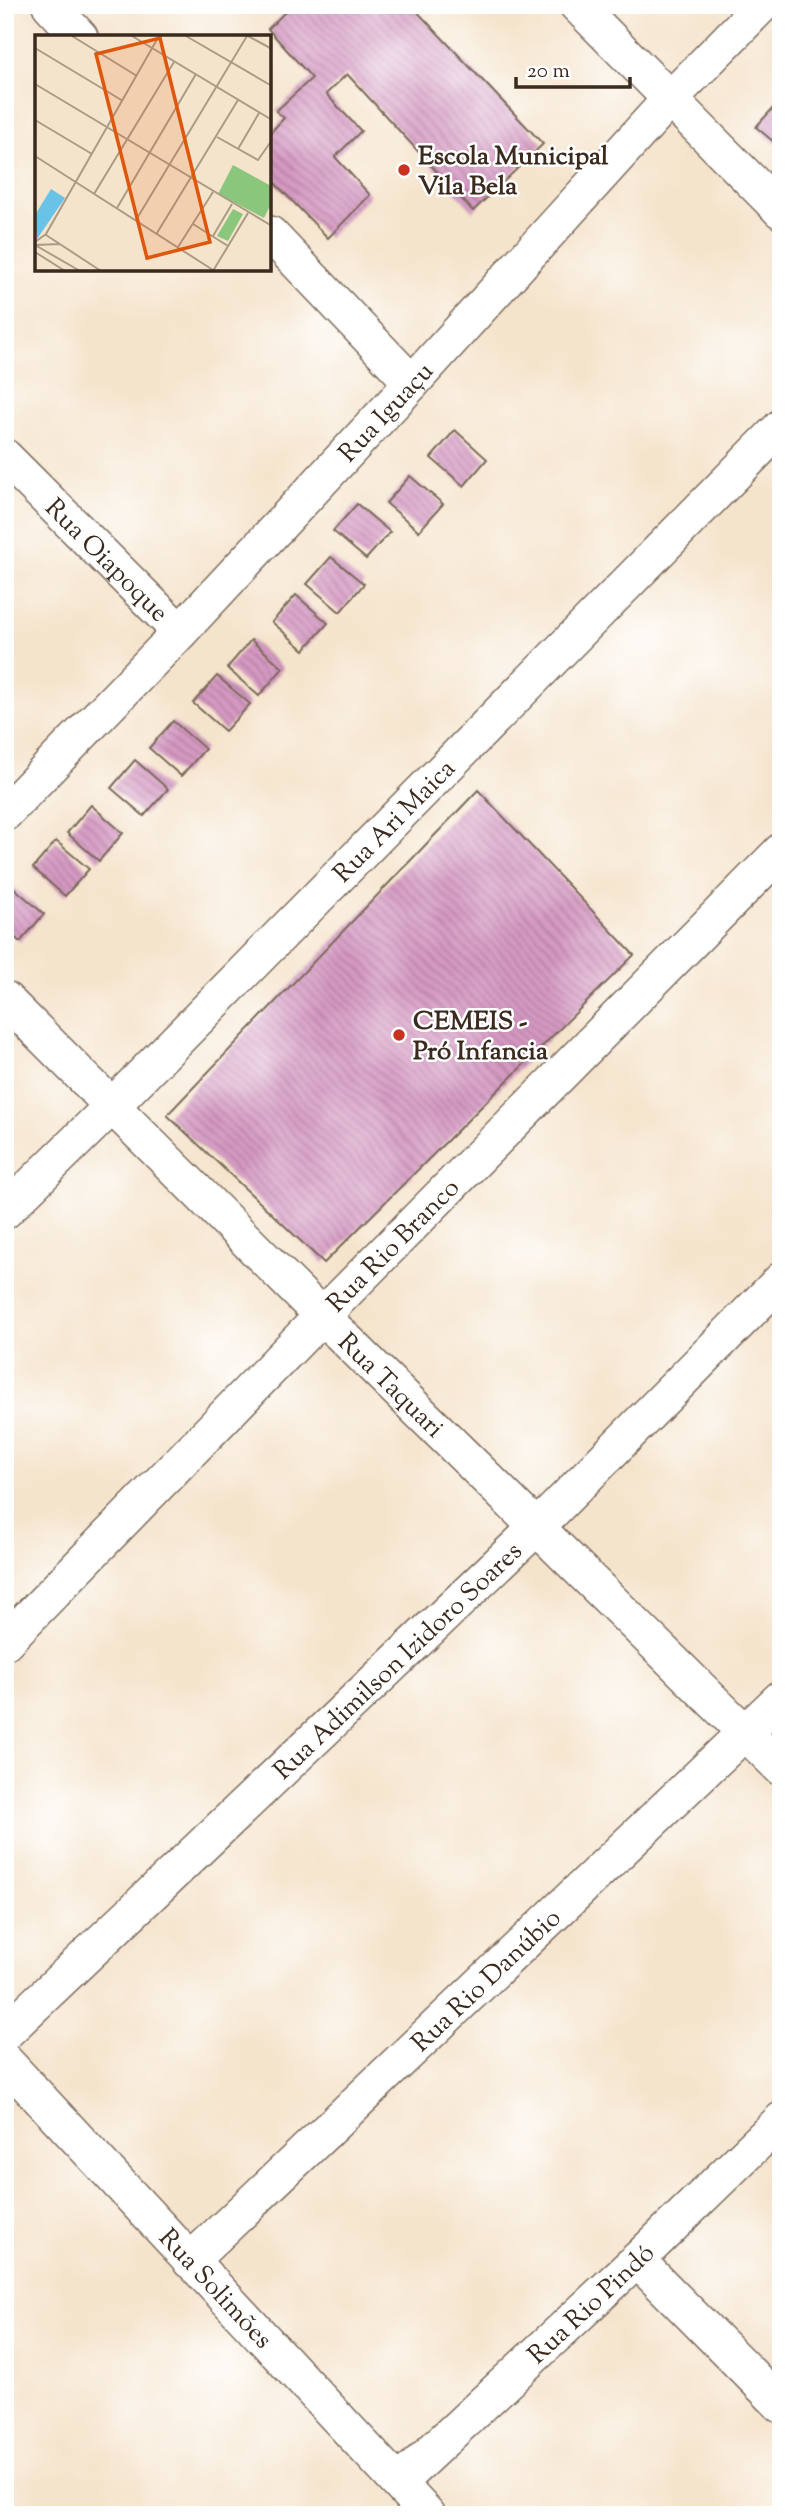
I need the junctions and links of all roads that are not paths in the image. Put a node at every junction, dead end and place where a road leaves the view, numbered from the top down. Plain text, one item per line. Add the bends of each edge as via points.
1 (50, 5) edge
2 (577, 5) edge
3 (762, 5) edge
4 (78, 35) edge
5 (670, 99) junction
6 (781, 211) edge
7 (271, 235) edge
8 (412, 383) junction
9 (781, 427) edge
10 (5, 457) edge
11 (180, 632) junction
12 (5, 813) edge
13 (781, 851) edge
14 (5, 999) edge
15 (113, 1105) junction
16 (5, 1210) edge
17 (781, 1280) edge
18 (322, 1316) junction
19 (537, 1527) junction
20 (5, 1642) edge
21 (781, 1698) edge
22 (746, 1732) junction
23 (781, 1768) edge
24 (5, 2033) edge
25 (5, 2061) edge
26 (781, 2120) edge
27 (637, 2260) junction
28 (190, 2261) junction
29 (781, 2405) edge
30 (399, 2482) junction
31 (428, 2515) edge

1 - 4 street
2 - 5 street
3 - 5 street, Rua Iguaçu
5 - 6 street
5 - 8 street, Rua Iguaçu
7 - 8 street
8 - 11 street, Rua Iguaçu
9 - 15 street, Rua Ari Maica
10 - 11 street, Rua Oiapoque
11 - 12 street, Rua Iguaçu
13 - 18 street, Rua Rio Branco
14 - 15 street, Rua Taquari
15 - 16 street, Rua Ari Maica
15 - 18 street, Rua Taquari
17 - 19 street, Rua Adimilson Izidoro Soares
18 - 19 street, Rua Taquari
18 - 20 street, Rua Rio Branco
19 - 22 street, Rua Taquari
19 - 24 street, Rua Adimilson Izidoro Soares
21 - 22 street, Rua Rio Danúbio
22 - 23 street, Rua Taquari
22 - 28 street, Rua Rio Danúbio
25 - 28 street, Rua Solimões
26 - 27 street, Rua Rio Pindó
27 - 29 street
27 - 30 street, Rua Rio Pindó
28 - 30 street, Rua Solimões
30 - 31 street, Rua Solimões

